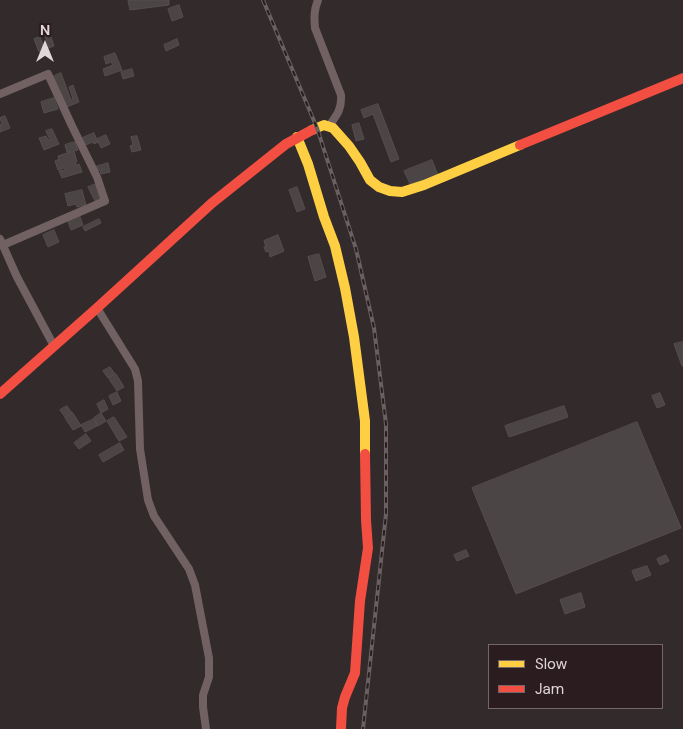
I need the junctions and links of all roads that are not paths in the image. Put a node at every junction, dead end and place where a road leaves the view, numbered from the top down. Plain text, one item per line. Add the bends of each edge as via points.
1 (318, 0) edge
2 (683, 78) edge
3 (0, 94) edge
4 (329, 126) junction
5 (297, 137) junction
6 (2, 242) edge
7 (97, 308) junction
8 (54, 346) junction
9 (0, 394) edge
10 (206, 729) edge
11 (341, 729) edge

1 - 4 street via 315,28 342,104
2 - 4 street via 402,192 379,187 370,180 349,146
3 - 6 street via 48,74 97,177 105,201
4 - 5 street
5 - 7 street via 212,203
5 - 11 street via 335,246 346,288 364,421 368,548 355,673 343,703
6 - 8 street
7 - 8 street
7 - 10 street via 135,369 140,449 148,500 154,516 189,568 195,585 209,658 209,676 203,695
8 - 9 street

